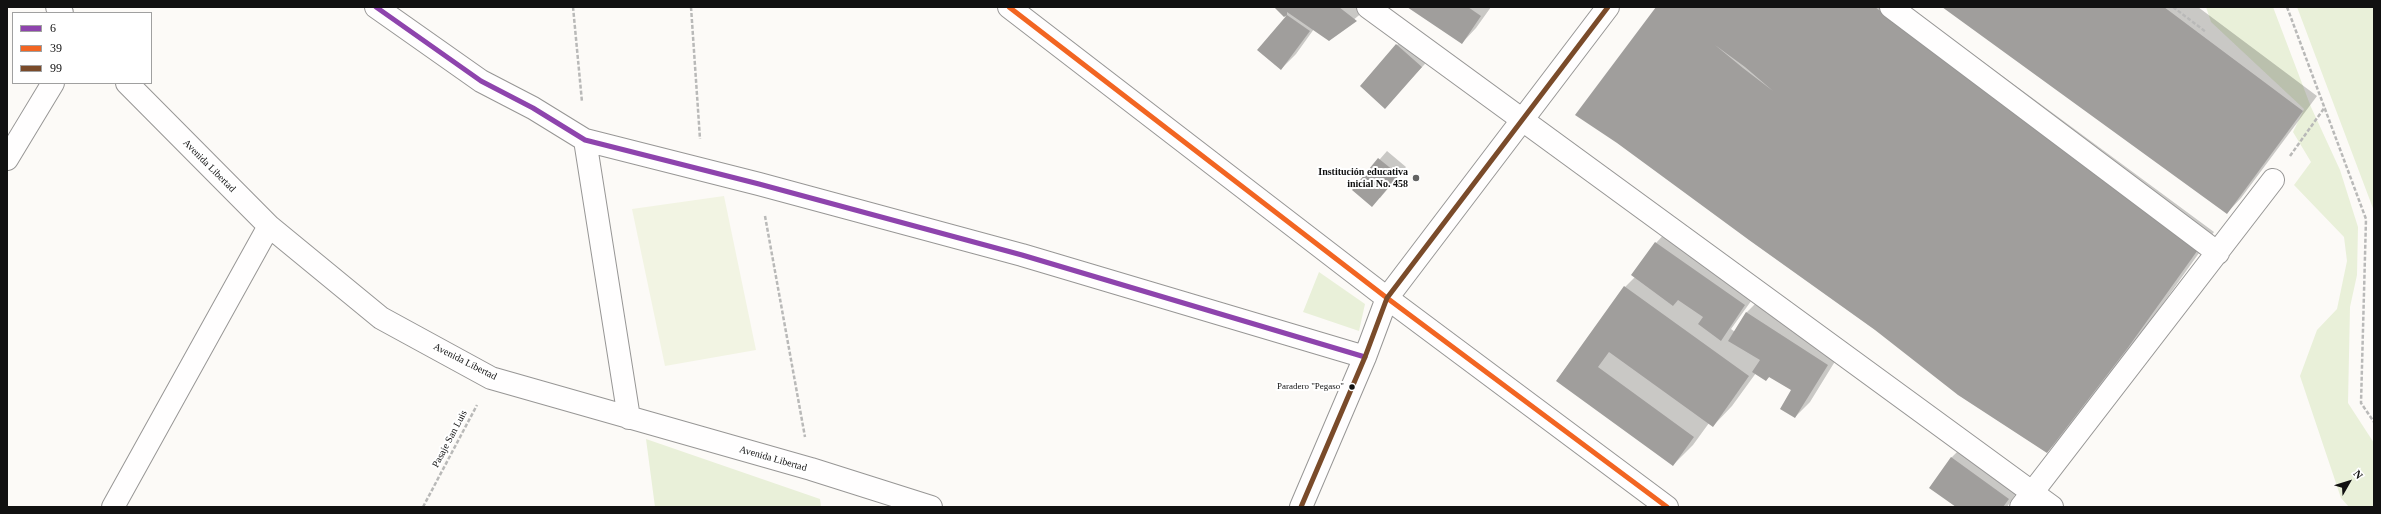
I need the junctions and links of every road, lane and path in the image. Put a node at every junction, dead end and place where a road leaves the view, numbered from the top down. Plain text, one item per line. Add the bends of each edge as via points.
1 (376, 7) edge
2 (573, 7) edge
3 (690, 7) edge
4 (1009, 7) edge
5 (1368, 7) edge
6 (1608, 7) edge
7 (1891, 7) edge
8 (2173, 7) edge
9 (2287, 7) edge
10 (2206, 32) dead end
11 (52, 84) edge
12 (128, 84) edge
13 (2325, 107) junction
14 (1521, 120) junction
15 (586, 140) junction
16 (7, 159) edge
17 (702, 171) junction
18 (2273, 180) joint
19 (759, 184) junction
20 (269, 226) junction
21 (2218, 253) junction
22 (1387, 298) junction
23 (1365, 358) junction
24 (491, 378) junction
25 (629, 418) junction
26 (2374, 422) edge
27 (811, 470) junction
28 (2027, 500) edge
29 (113, 507) edge
30 (423, 507) edge
31 (931, 507) edge
32 (1301, 507) edge
33 (1667, 507) edge
34 (2052, 507) edge

1 - 15 street via 481,81
2 - 15 path
3 - 17 path
4 - 22 street
5 - 14 street
6 - 14 street
7 - 21 street
8 - 10 path
9 - 13 path
11 - 16 street
12 - 20 street, Avenida Libertad
13 - 18 path
13 - 26 path via 2366,219 2361,403
14 - 22 street
14 - 28 street
15 - 17 street
15 - 25 street
17 - 19 street
18 - 21 street
19 - 23 street via 1022,255
19 - 27 path
20 - 24 street, Avenida Libertad via 381,318
20 - 29 street
21 - 28 street
22 - 23 street
22 - 33 street
23 - 32 street
24 - 25 street, Avenida Libertad
24 - 30 path, Pasaje San Luis
25 - 27 street, Avenida Libertad
27 - 31 street, Avenida Libertad
28 - 34 street

